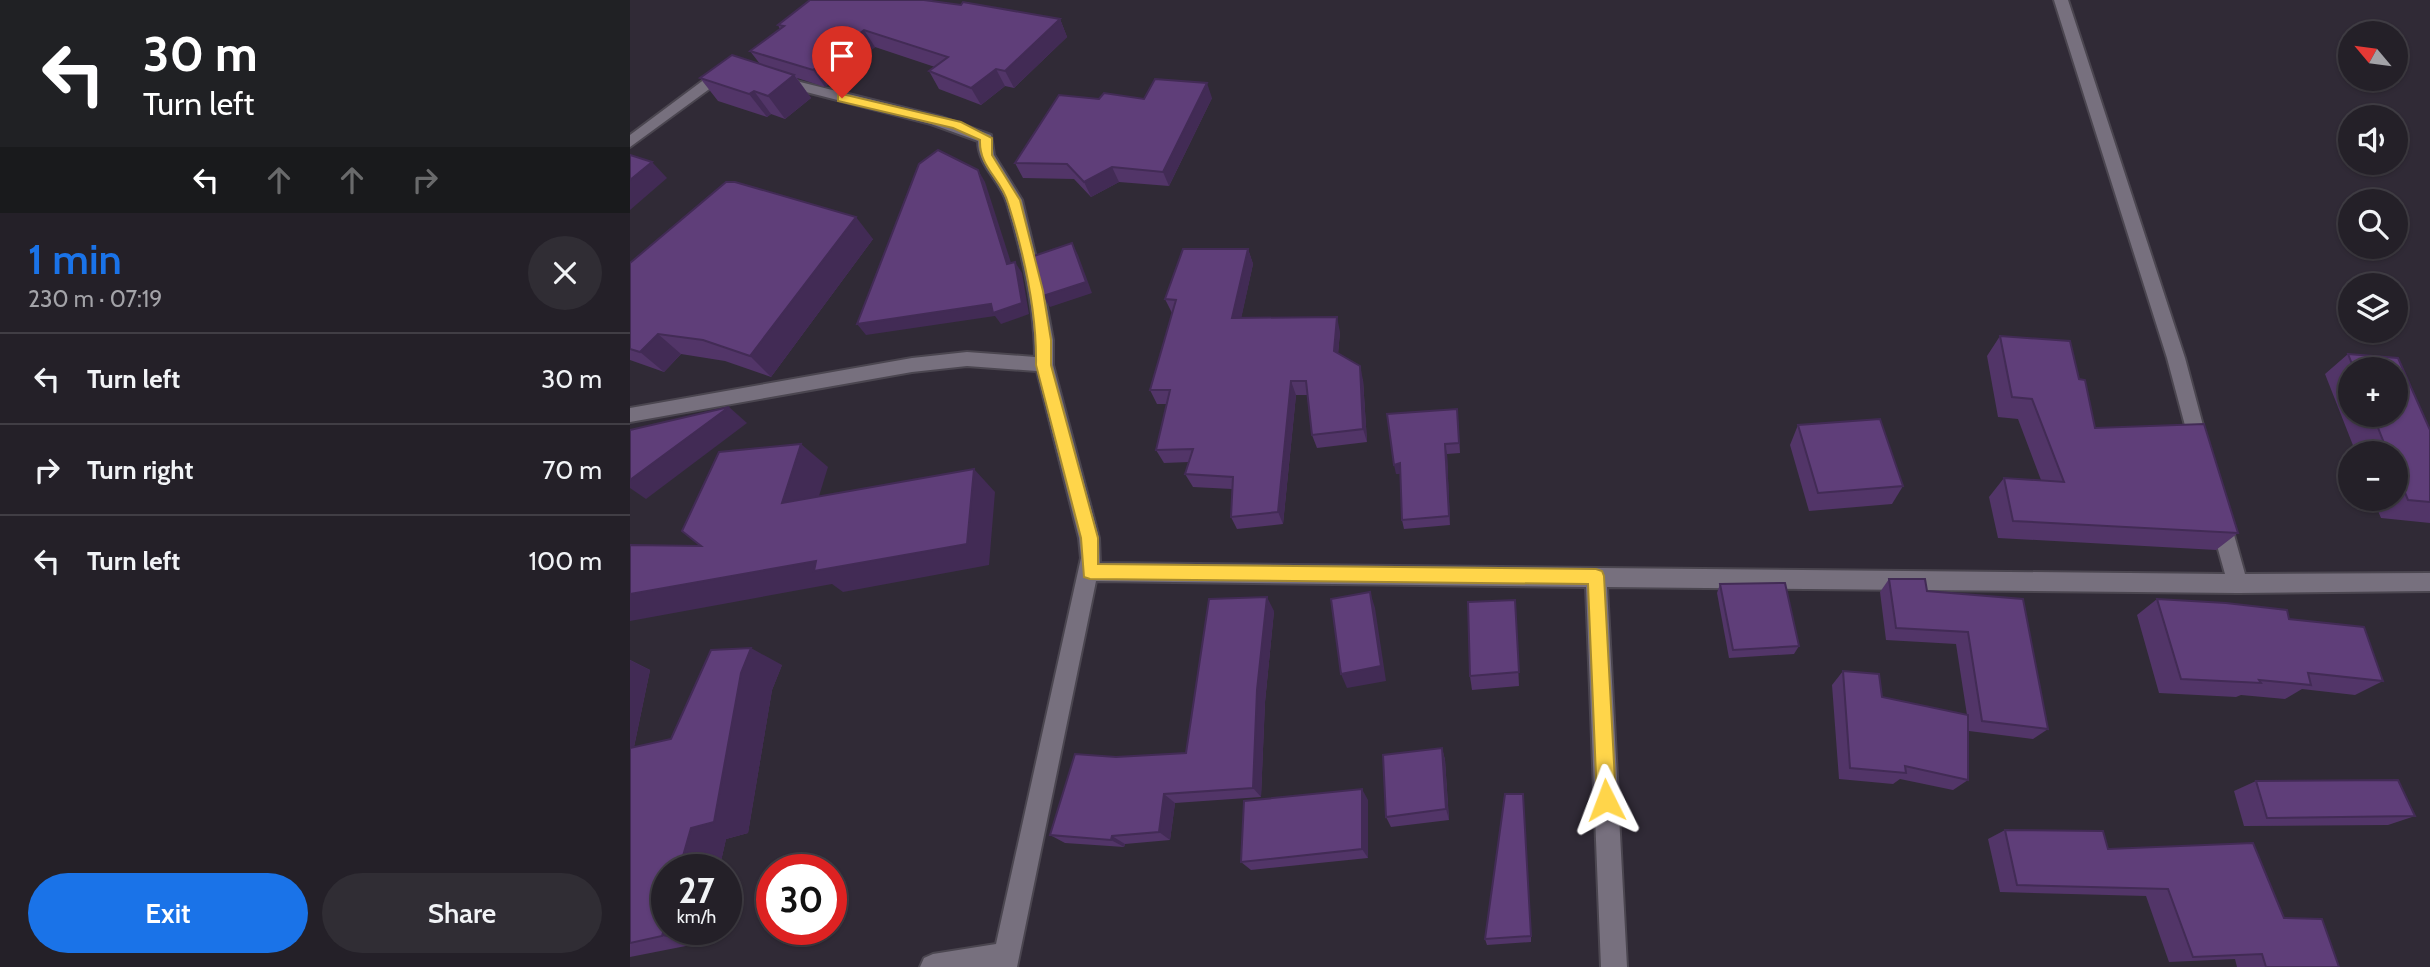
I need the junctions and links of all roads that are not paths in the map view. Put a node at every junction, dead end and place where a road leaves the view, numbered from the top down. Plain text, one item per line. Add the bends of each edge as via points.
1 (2062, 0) edge
2 (630, 142) edge
3 (1044, 365) junction
4 (630, 415) edge
5 (2205, 464) edge
6 (2216, 504) edge
7 (1090, 572) junction
8 (1596, 576) junction
9 (2430, 582) edge
10 (2238, 584) junction
11 (1006, 961) edge
12 (933, 967) edge
13 (1614, 967) edge

1 - 5 street via 2176,358
2 - 3 street via 731,71 753,72 819,93 957,125 986,138 986,155 1014,200 1036,291
3 - 4 street via 967,359 912,365
3 - 7 street via 1089,538
6 - 10 street
7 - 8 street
7 - 11 street
8 - 10 street
8 - 13 street
9 - 10 street
11 - 12 street

